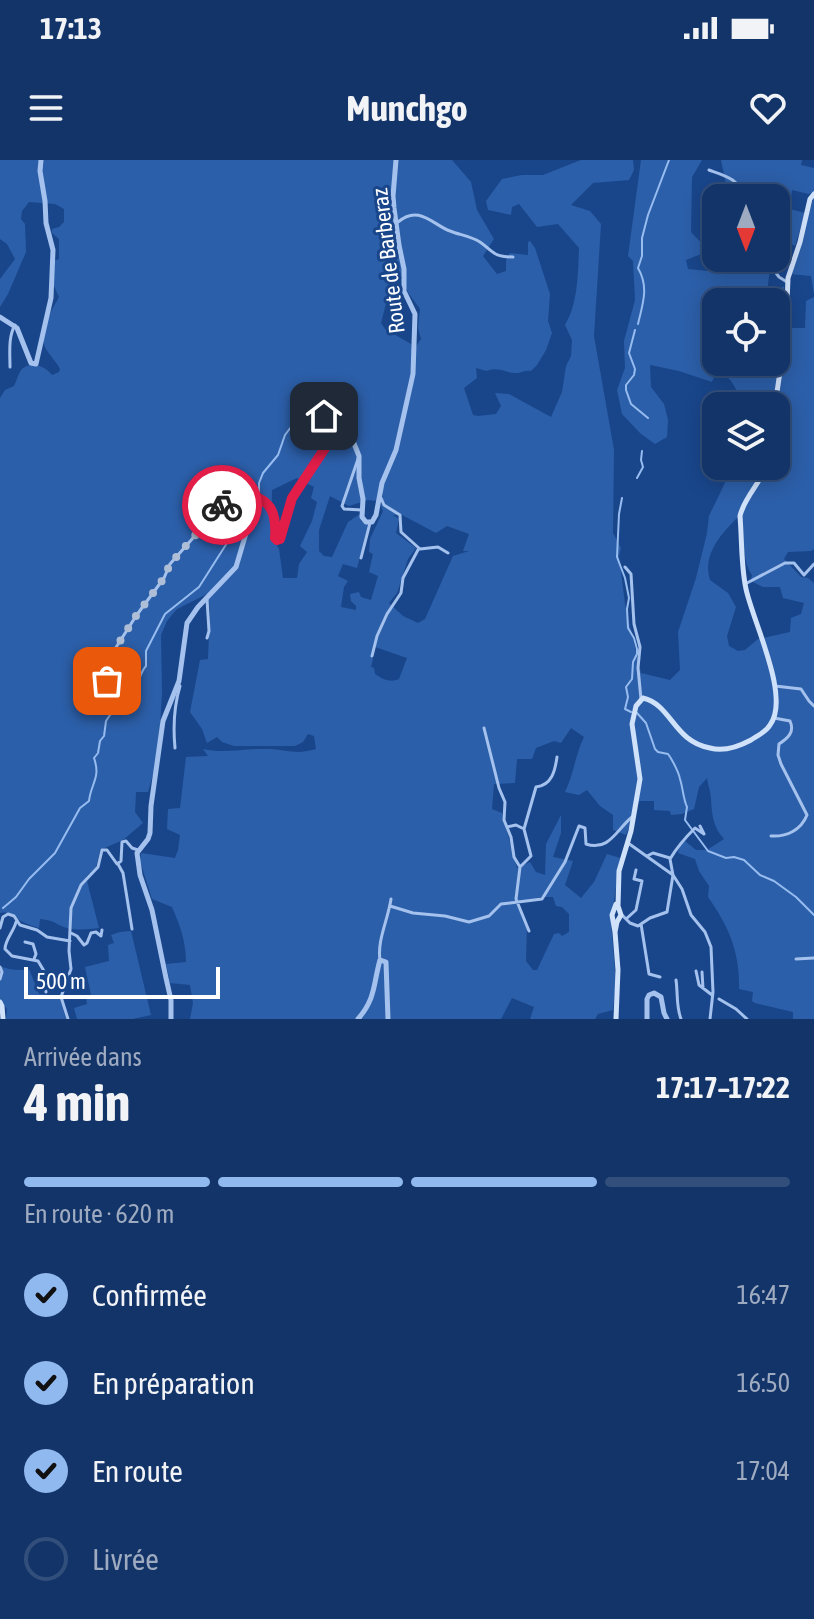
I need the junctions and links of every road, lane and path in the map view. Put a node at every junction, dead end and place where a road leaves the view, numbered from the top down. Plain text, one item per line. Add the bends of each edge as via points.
1 (41, 160) edge
2 (396, 160) edge
3 (709, 170) dead end
4 (739, 184) edge
5 (814, 194) edge
6 (397, 223) junction
7 (513, 257) dead end
8 (775, 272) edge
9 (787, 282) junction
10 (0, 317) edge
11 (15, 325) junction
12 (10, 367) dead end
13 (777, 392) edge
14 (359, 456) junction
15 (760, 480) edge
16 (379, 495) junction
17 (239, 498) junction
18 (362, 510) junction
19 (370, 523) junction
20 (419, 548) junction
21 (448, 553) dead end
22 (361, 558) dead end
23 (814, 564) edge
24 (625, 567) dead end
25 (745, 583) junction
26 (207, 598) junction
27 (207, 638) dead end
28 (372, 655) dead end
29 (178, 684) junction
30 (775, 686) junction
31 (103, 698) dead end
32 (641, 699) junction
33 (814, 706) edge
34 (774, 718) junction
35 (484, 728) dead end
36 (175, 748) dead end
37 (557, 757) dead end
38 (634, 817) junction
39 (700, 826) dead end
40 (507, 827) junction
41 (524, 829) junction
42 (771, 836) dead end
43 (628, 843) junction
44 (138, 850) junction
45 (647, 856) junction
46 (670, 859) junction
47 (118, 864) junction
48 (520, 867) junction
49 (636, 870) dead end
50 (673, 875) junction
51 (391, 899) dead end
52 (517, 901) junction
53 (390, 906) junction
54 (618, 916) junction
55 (16, 922) junction
56 (641, 924) junction
57 (0, 928) edge
58 (132, 929) dead end
59 (102, 930) dead end
60 (529, 931) dead end
61 (71, 933) junction
62 (70, 941) junction
63 (25, 942) dead end
64 (814, 958) edge
65 (34, 959) junction
66 (796, 959) dead end
67 (380, 960) junction
68 (0, 967) edge
69 (699, 972) dead end
70 (660, 977) dead end
71 (0, 979) edge
72 (676, 980) dead end
73 (46, 992) dead end
74 (712, 995) junction
75 (719, 999) dead end
76 (0, 1002) edge
77 (3, 1019) edge
78 (68, 1019) edge
79 (171, 1019) edge
80 (358, 1019) edge
81 (388, 1019) edge
82 (616, 1019) edge
83 (647, 1019) edge
84 (667, 1019) edge
85 (681, 1019) edge
86 (710, 1019) edge
87 (747, 1019) edge

1 - 11 street via 52,265 51,298 35,365
2 - 6 street, Route de Barberaz
3 - 4 street
5 - 9 main road
6 - 7 street via 407,216 429,219 496,256
6 - 16 street, Route de Barberaz via 404,291 415,314 413,374 396,450
8 - 9 street
9 - 13 main road
10 - 11 street
11 - 12 street
14 - 17 street via 345,427 320,417 329,442 292,498 279,540 274,536 276,519 264,500 242,492
14 - 18 street
14 - 18 street via 342,506
15 - 25 main road via 741,513
16 - 19 street, Route de Barberaz
16 - 20 street via 401,517 402,534
17 - 26 street via 252,513 238,562
17 - 31 street via 223,504 170,564 115,649
18 - 19 street via 363,520
19 - 22 street
20 - 21 street via 438,547
20 - 28 street
23 - 25 street via 804,575 794,563 785,563
24 - 32 street via 631,574 640,647
25 - 30 main road
26 - 27 street
26 - 29 street via 187,623
29 - 36 street
29 - 44 street via 163,721 150,834
30 - 33 street via 801,689
30 - 34 main road
32 - 34 main road via 662,708 687,739 715,750 750,740
32 - 38 main road via 632,727 640,775
34 - 42 street via 792,725 778,755 807,815 788,834
35 - 40 street
37 - 41 street via 549,782 536,787
38 - 43 main road
38 - 52 street via 600,846 586,844 585,828 579,826 545,895
39 - 46 street via 704,834 692,830
40 - 41 street
40 - 48 street
41 - 48 street via 531,856
43 - 45 street
43 - 54 main road via 619,871
44 - 47 street via 123,841
44 - 79 street
45 - 46 street
45 - 50 street
46 - 50 street
47 - 58 street
47 - 61 street via 102,850 98,867 72,904
48 - 52 street
49 - 54 street via 634,879 642,881 636,910
50 - 56 street via 667,912
50 - 74 street via 709,940
51 - 53 street
52 - 53 street via 499,904 491,915 470,922
52 - 60 street
53 - 67 street
54 - 56 street
54 - 82 main road
55 - 57 street via 5,912
55 - 62 street via 51,939
55 - 65 street via 5,949 12,956
56 - 70 street via 649,974
59 - 61 street via 101,936 91,933 84,945
61 - 62 street
62 - 78 street via 71,969 61,997
63 - 65 street via 33,944
64 - 66 street
65 - 73 street via 44,971
67 - 80 street via 373,996
67 - 81 street via 386,962
68 - 71 street
69 - 74 street via 697,983
72 - 85 street
74 - 86 street
75 - 87 street
76 - 77 main road
83 - 84 street via 647,999 654,993 661,997

